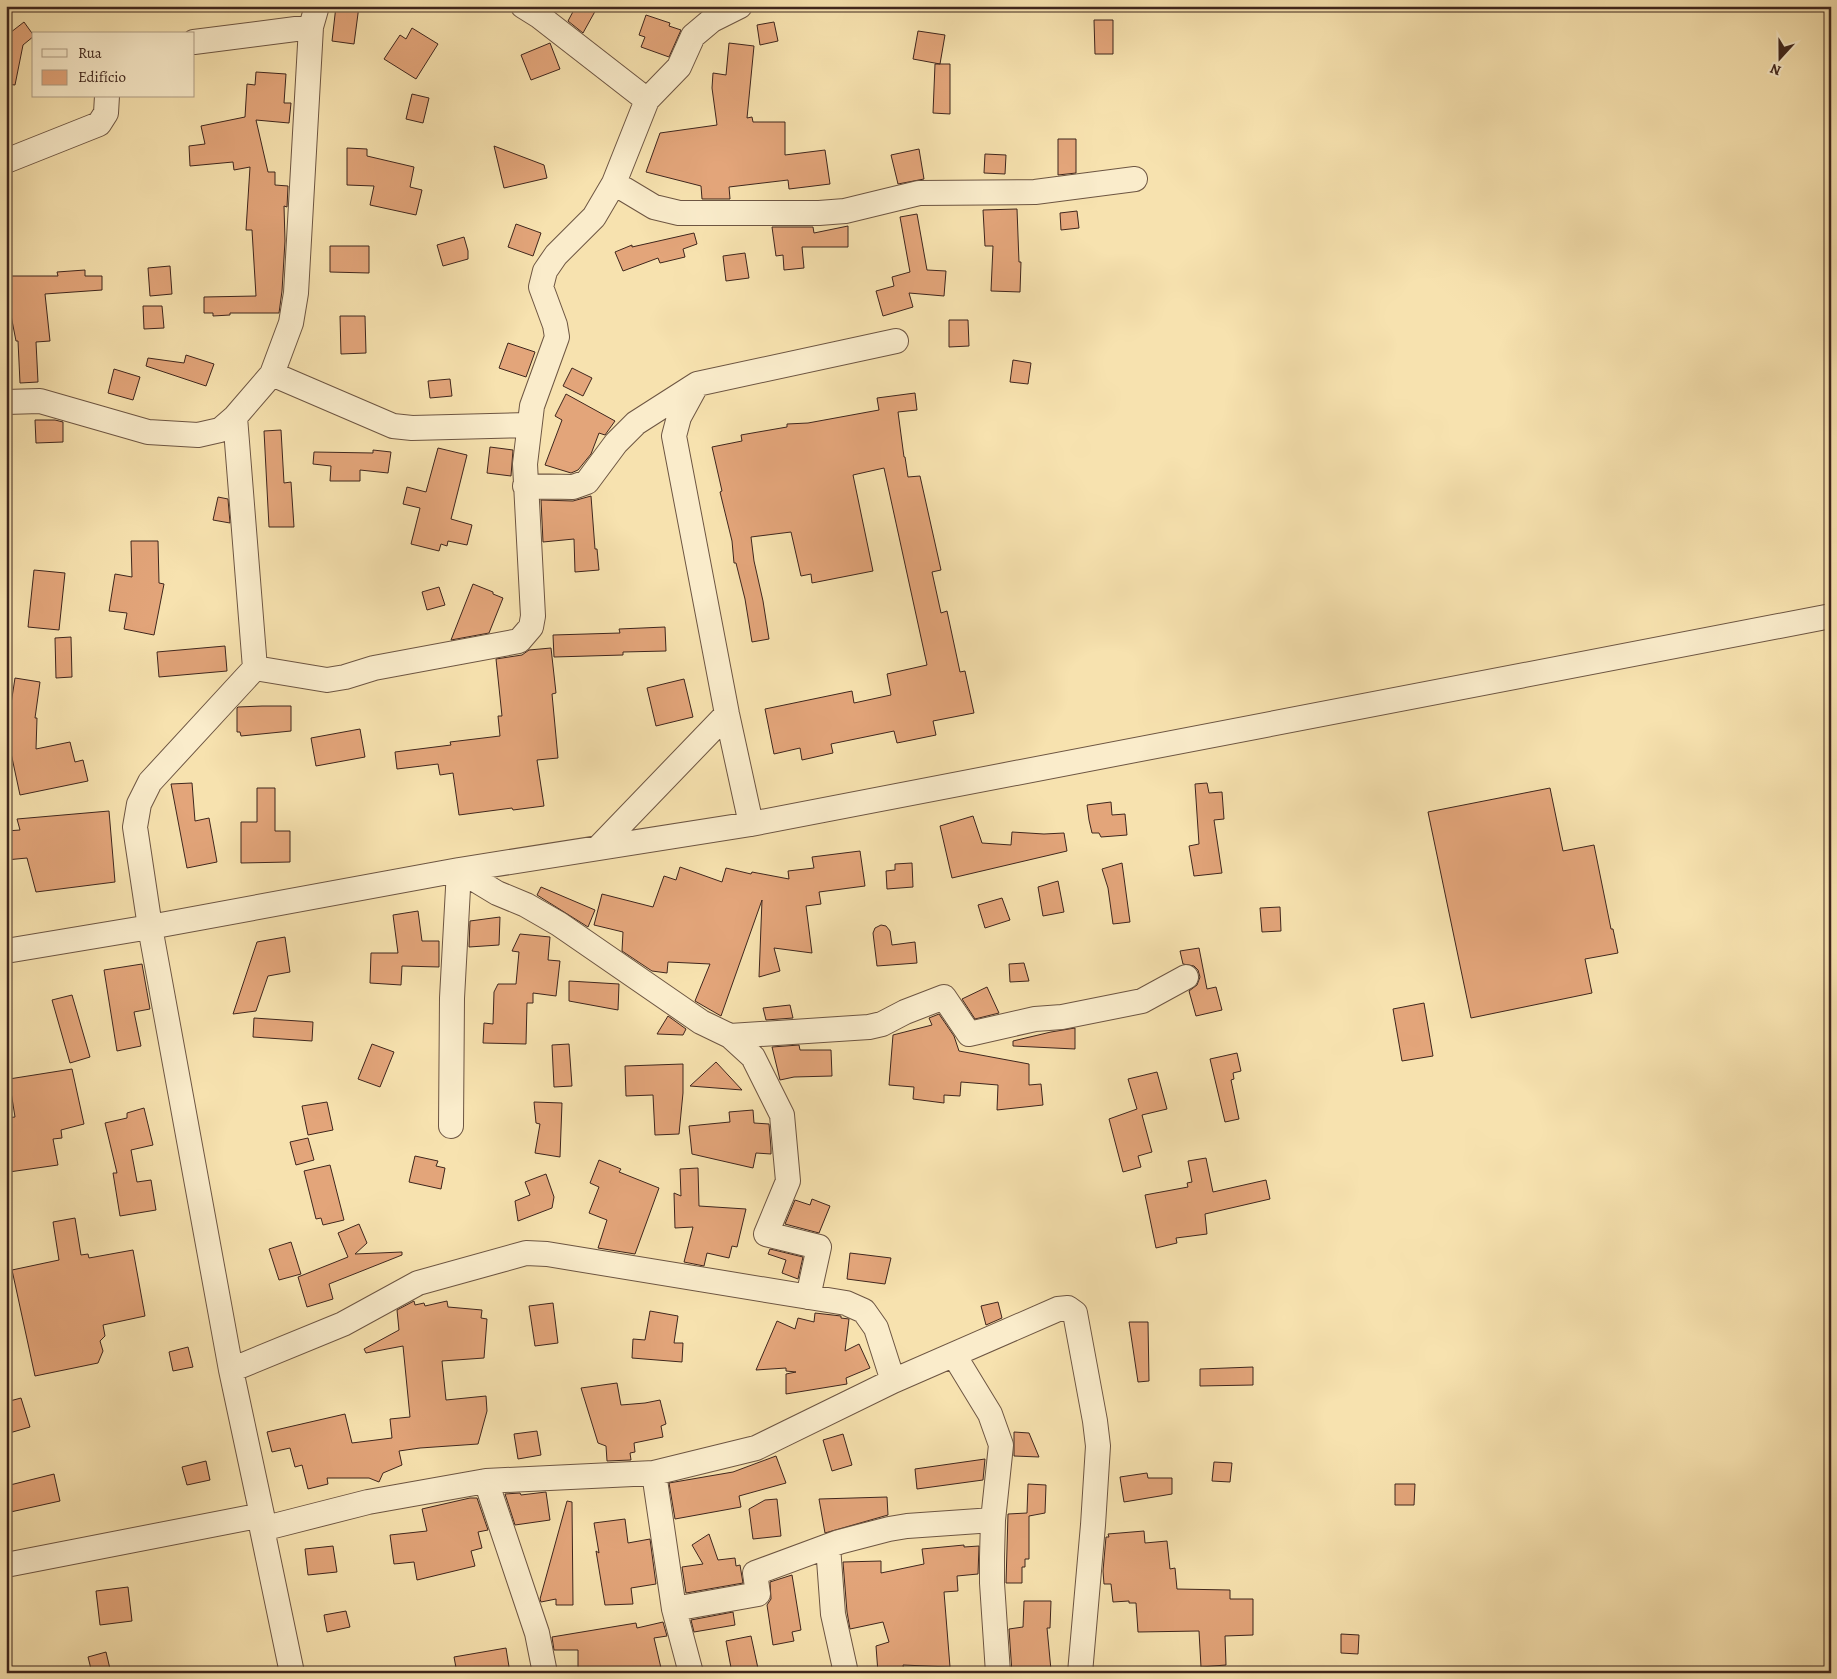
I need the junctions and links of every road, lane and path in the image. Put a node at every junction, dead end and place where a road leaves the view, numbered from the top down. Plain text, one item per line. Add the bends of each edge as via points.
1 (523, 6) edge
2 (740, 6) edge
3 (314, 17) edge
4 (195, 42) edge
5 (108, 98) edge
6 (647, 100) junction
7 (6, 162) edge
8 (1135, 179) dead end
9 (614, 183) junction
10 (896, 341) dead end
11 (272, 374) junction
12 (697, 384) junction
13 (6, 402) edge
14 (235, 417) junction
15 (528, 425) junction
16 (525, 486) junction
17 (1831, 616) edge
18 (255, 668) junction
19 (727, 714) junction
20 (751, 824) junction
21 (598, 848) junction
22 (460, 870) junction
23 (150, 927) junction
24 (6, 951) edge
25 (1186, 977) dead end
26 (730, 1036) junction
27 (451, 1126) dead end
28 (808, 1297) junction
29 (954, 1355) junction
30 (232, 1370) junction
31 (893, 1381) junction
32 (654, 1473) junction
33 (486, 1481) junction
34 (993, 1520) junction
35 (262, 1522) junction
36 (828, 1546) junction
37 (6, 1565) edge
38 (674, 1609) junction
39 (292, 1673) edge
40 (545, 1673) edge
41 (691, 1673) edge
42 (846, 1673) edge
43 (998, 1673) edge
44 (1080, 1673) edge

1 - 6 street
2 - 6 street via 712,20 694,36 679,67
3 - 4 street
3 - 11 street via 296,293 291,322
5 - 7 street via 106,113 99,124
6 - 9 street
8 - 9 street via 1035,192 919,193 845,211 819,213 680,213 654,207
9 - 15 street via 594,217 556,255 545,271 541,287 557,336
10 - 12 street
11 - 14 street
11 - 15 street via 393,426
12 - 16 street via 636,423 616,443 587,482 573,487
12 - 19 street via 679,417 674,436
13 - 14 street via 40,401 148,432 178,434 198,435 220,430
14 - 18 street
15 - 16 street
16 - 18 street via 533,616 531,627 519,641 327,680
17 - 20 street
18 - 23 street via 150,782 138,804 135,827
19 - 20 street
19 - 21 street
20 - 21 street
21 - 22 street
22 - 23 street
22 - 26 street via 559,924 701,1022
22 - 27 street via 452,998
23 - 24 street
23 - 30 street
25 - 26 street via 1142,1001 969,1034 944,997 868,1027
26 - 28 street via 753,1057 782,1115 788,1181 766,1234 820,1247
28 - 30 street via 526,1253 418,1283 343,1324
28 - 31 street via 846,1303 864,1311 876,1328
29 - 31 street
29 - 34 street via 990,1414 1001,1446
29 - 44 street via 1058,1309 1068,1308 1074,1313 1098,1446
30 - 35 street
31 - 32 street via 756,1448
32 - 33 street
32 - 38 street
33 - 35 street
33 - 40 street via 536,1633
34 - 36 street via 907,1526
34 - 43 street via 992,1583
35 - 37 street
35 - 39 street
36 - 38 street via 755,1573 758,1594
36 - 42 street via 833,1614
38 - 41 street

